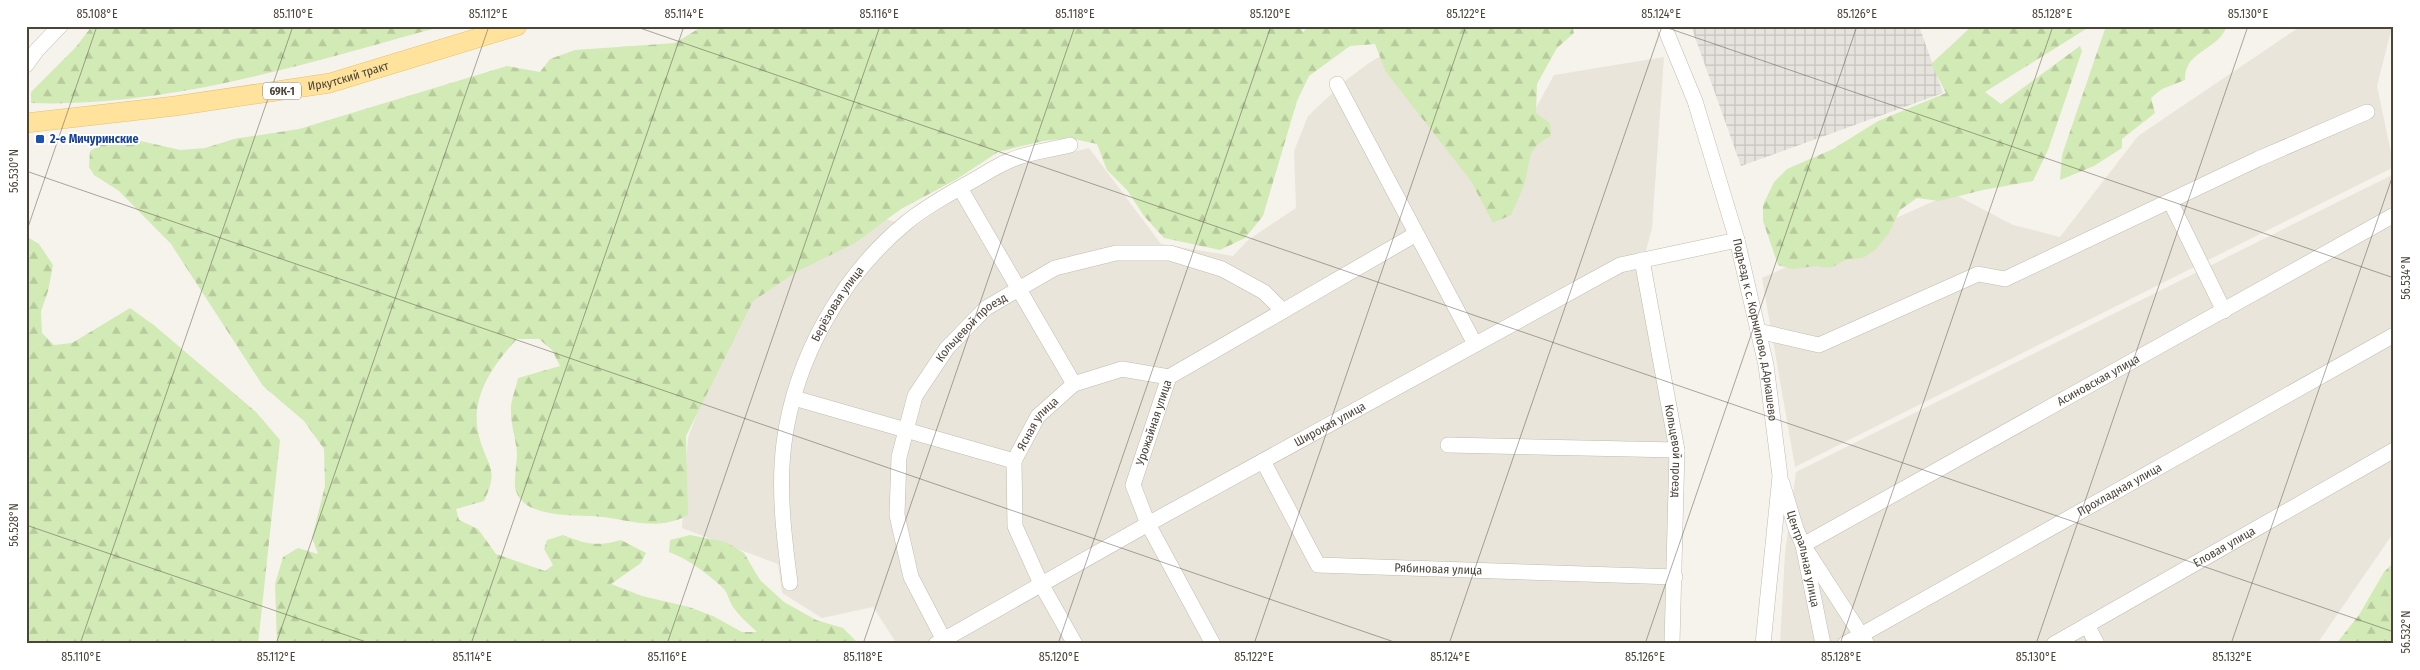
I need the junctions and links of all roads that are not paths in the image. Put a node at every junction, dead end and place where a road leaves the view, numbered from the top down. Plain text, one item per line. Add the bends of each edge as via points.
1 (60, 26) edge
2 (517, 26) edge
3 (1664, 26) edge
4 (26, 65) edge
5 (1337, 84) dead end
6 (2367, 112) dead end
7 (26, 123) edge
8 (1070, 145) dead end
9 (960, 188) junction
10 (2170, 201) junction
11 (2394, 215) edge
12 (1416, 234) junction
13 (1737, 240) junction
14 (1642, 260) junction
15 (1018, 289) junction
16 (1283, 311) junction
17 (2224, 311) junction
18 (1758, 331) junction
19 (2394, 335) edge
20 (1475, 344) junction
21 (1169, 377) junction
22 (1074, 384) junction
23 (794, 398) junction
24 (906, 430) junction
25 (1448, 445) dead end
26 (1677, 450) junction
27 (2394, 450) edge
28 (1014, 461) junction
29 (1263, 461) junction
30 (1780, 476) junction
31 (1148, 524) junction
32 (1803, 545) junction
33 (1675, 577) junction
34 (790, 583) dead end
35 (1041, 584) junction
36 (2087, 625) junction
37 (1865, 639) edge
38 (942, 642) edge
39 (1075, 644) edge
40 (1213, 644) edge
41 (1672, 644) edge
42 (1763, 644) edge
43 (1823, 644) edge
44 (1845, 644) edge
45 (2054, 644) edge
46 (2097, 644) edge

1 - 4 street
2 - 7 main road, Иркутский тракт / 69К-1 via 330,83 175,106
3 - 13 street, Подъезд к с. Корнилово, д.Аркашево via 1695,101
5 - 12 street
6 - 10 street
8 - 9 street, Берёзовая улица via 1011,159
9 - 15 street
9 - 23 street, Берёзовая улица via 907,222 866,262 835,304 809,350
10 - 17 street
10 - 18 street via 2005,279 1978,274 1819,345
11 - 17 street, Асиновская улица
12 - 16 street, Урожайная улица
12 - 20 street
13 - 14 street, Широкая улица
13 - 18 street, Подъезд к с. Корнилово, д.Аркашево
14 - 20 street, Широкая улица via 1620,264
14 - 26 street, Кольцевой проезд
15 - 16 street, Кольцевой проезд via 1055,268 1107,255 1170,253 1222,269 1264,292
15 - 22 street
15 - 24 street, Кольцевой проезд via 986,308 947,348 915,396
16 - 21 street, Урожайная улица
17 - 32 street, Асиновская улица
18 - 30 street, Подъезд к с. Корнилово, д.Аркашево via 1766,365
19 - 37 street, Прохладная улица
20 - 29 street, Широкая улица
21 - 22 street, Ясная улица via 1122,369
21 - 31 street, Урожайная улица via 1133,485
22 - 28 street, Ясная улица via 1038,416
23 - 24 street
23 - 34 street, Берёзовая улица via 784,442 782,485
24 - 28 street
24 - 38 street, Кольцевой проезд via 899,457 898,515 911,577
25 - 26 street
26 - 33 street, Кольцевой проезд
27 - 36 street, Еловая улица
28 - 35 street, Ясная улица via 1015,526
29 - 31 street, Широкая улица
29 - 33 street, Рябиновая улица via 1318,565
30 - 32 street, Центральная улица
30 - 42 street, Подъезд к с. Корнилово, д.Аркашево
31 - 35 street, Широкая улица
31 - 40 street, Урожайная улица
32 - 37 street
32 - 43 street, Центральная улица
33 - 41 street, Кольцевой проезд
35 - 38 street, Широкая улица
35 - 39 street, Ясная улица
36 - 45 street, Еловая улица
36 - 46 street
37 - 44 street, Прохладная улица

